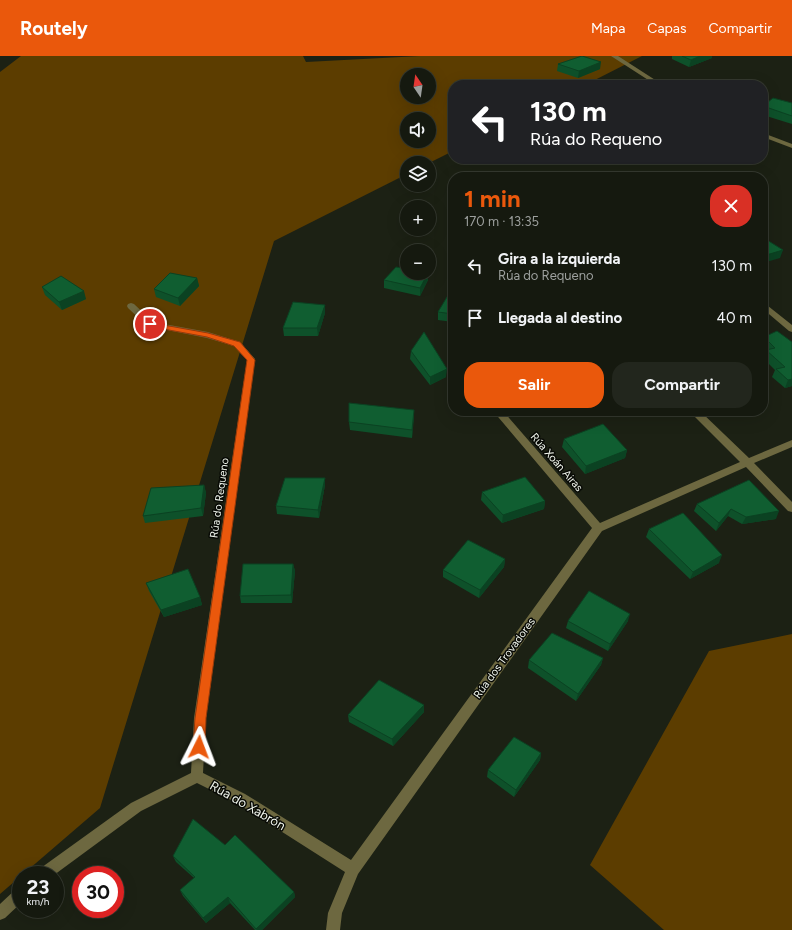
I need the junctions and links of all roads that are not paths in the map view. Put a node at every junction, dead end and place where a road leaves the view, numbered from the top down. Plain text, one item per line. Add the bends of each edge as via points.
1 (614, 56) edge
2 (652, 80) edge
3 (768, 137) edge
4 (792, 146) edge
5 (131, 306) dead end
6 (768, 309) edge
7 (792, 329) edge
8 (502, 416) edge
9 (699, 416) edge
10 (792, 443) edge
11 (748, 463) junction
12 (792, 508) edge
13 (598, 528) junction
14 (197, 776) junction
15 (55, 866) edge
16 (353, 869) junction
17 (12, 902) edge
18 (0, 913) edge
19 (333, 930) edge

1 - 2 street
3 - 4 street
5 - 14 street, Rúa do Requeno via 150,324 208,335 237,344 251,360 200,718
6 - 7 street
8 - 13 street, Rúa Xoán Airas
9 - 11 street
10 - 11 street, Rúa dos Trovadores
11 - 12 street
11 - 13 street, Rúa dos Trovadores
13 - 16 street, Rúa dos Trovadores
14 - 15 street, Rúa do Xabrón via 136,807
14 - 16 street, Rúa do Xabrón via 240,798
16 - 19 street, Rúa dos Trovadores via 335,913
17 - 18 street

